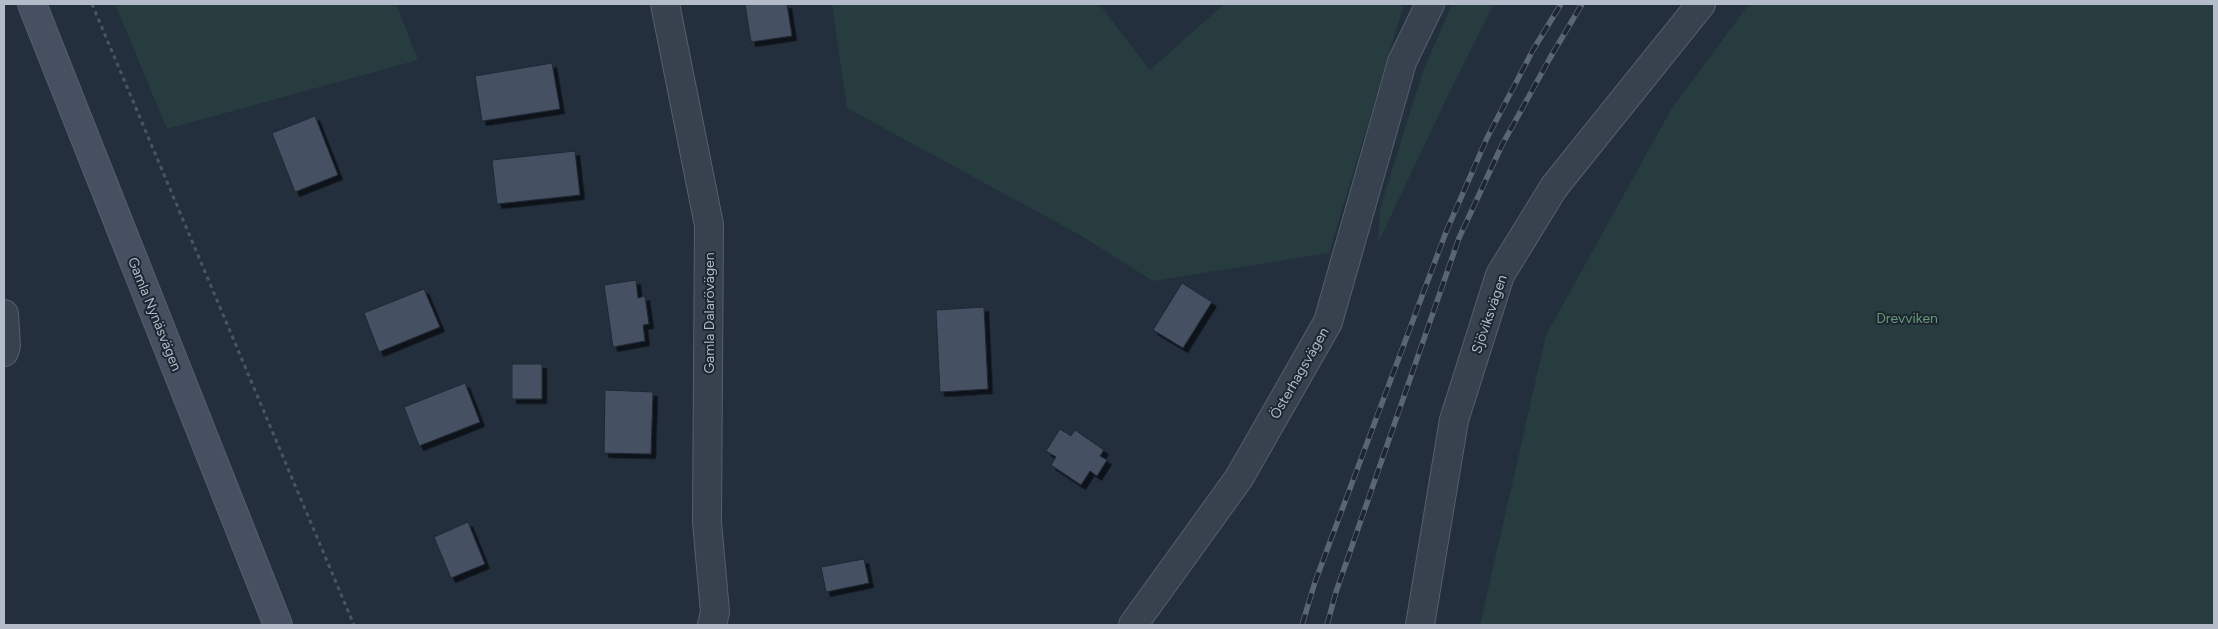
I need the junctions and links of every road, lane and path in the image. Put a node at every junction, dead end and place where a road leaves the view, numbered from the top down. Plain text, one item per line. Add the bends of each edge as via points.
1 (32, 4) edge
2 (92, 4) edge
3 (665, 4) edge
4 (1430, 4) edge
5 (1702, 4) edge
6 (4, 314) edge
7 (4, 352) edge
8 (278, 625) edge
9 (354, 625) edge
10 (712, 625) edge
11 (1133, 625) edge
12 (1420, 625) edge

1 - 8 street, Gamla Nynäsvägen
2 - 9 path
3 - 10 street, Gamla Dalarövägen via 709,225 707,522 715,612
4 - 11 street, Österhagsvägen via 1402,62 1328,322 1239,478
5 - 12 street, Sjöviksvägen via 1554,188 1500,275 1454,420
6 - 7 street

